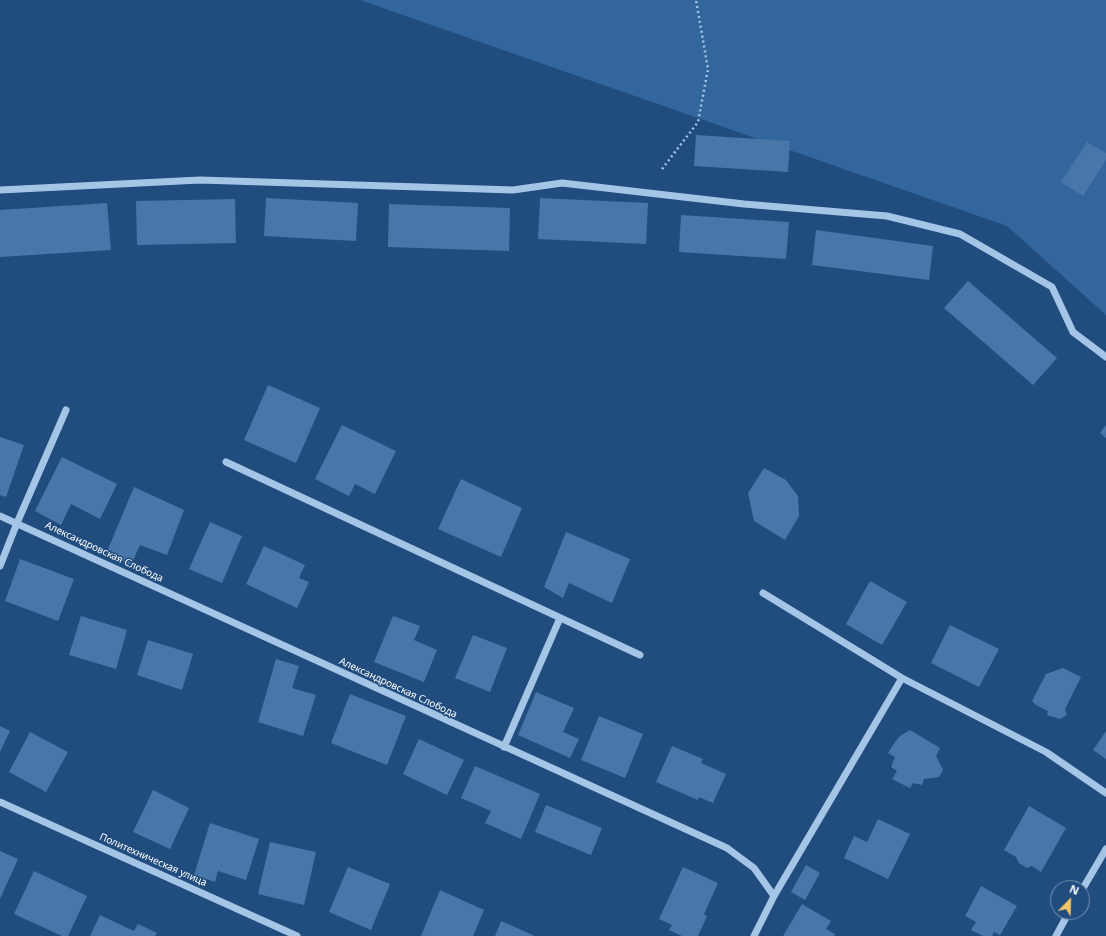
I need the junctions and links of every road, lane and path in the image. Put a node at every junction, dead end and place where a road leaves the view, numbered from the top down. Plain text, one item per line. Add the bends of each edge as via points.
1 (696, 0) edge
2 (662, 169) dead end
3 (0, 190) edge
4 (1106, 357) edge
5 (66, 410) dead end
6 (226, 462) dead end
7 (0, 516) edge
8 (17, 523) junction
9 (0, 566) edge
10 (763, 593) dead end
11 (560, 618) junction
12 (640, 654) dead end
13 (902, 678) junction
14 (504, 747) junction
15 (1106, 793) edge
16 (0, 802) edge
17 (1106, 849) edge
18 (1088, 880) edge
19 (774, 896) junction
20 (1065, 920) edge
21 (297, 936) edge
22 (754, 936) edge
23 (1056, 936) edge

1 - 2 path via 708,69 698,122
3 - 4 street via 200,180 513,190 562,183 744,204 887,216 960,234 1052,287 1073,332
5 - 8 street
6 - 11 street
7 - 8 street, Александровская Слобода
8 - 9 street
8 - 14 street, Александровская Слобода
10 - 13 street
11 - 12 street
11 - 14 street
13 - 15 street via 1046,752
13 - 19 street
14 - 19 street, Александровская Слобода via 727,848 754,868
16 - 21 street, Политехническая улица
17 - 18 street
19 - 22 street
20 - 23 street

